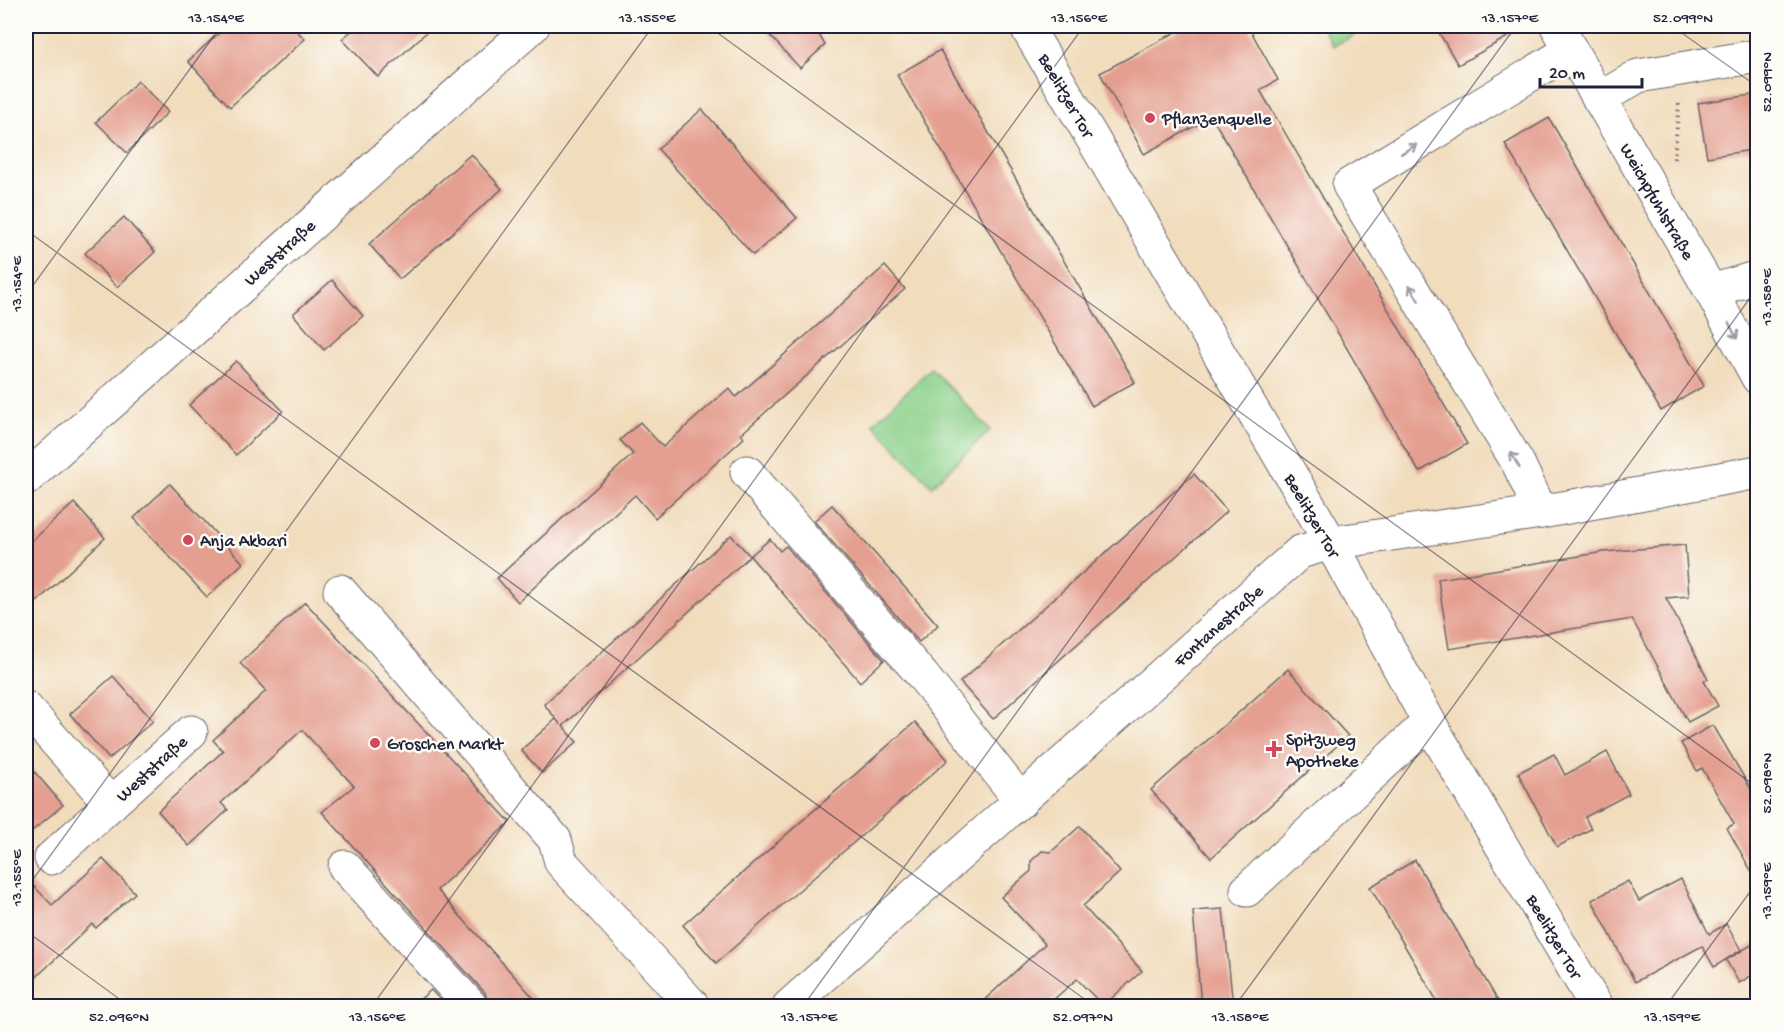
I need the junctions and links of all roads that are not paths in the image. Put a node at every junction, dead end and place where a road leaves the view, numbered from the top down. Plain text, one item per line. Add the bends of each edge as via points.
1 (533, 26) edge
2 (1026, 26) edge
3 (1564, 38) edge
4 (1758, 56) edge
5 (1599, 99) junction
6 (1758, 277) edge
7 (1712, 291) junction
8 (1758, 378) edge
9 (747, 472) dead end
10 (1758, 472) edge
11 (26, 479) edge
12 (1541, 512) junction
13 (1331, 543) junction
14 (340, 591) dead end
15 (26, 708) edge
16 (1429, 722) junction
17 (190, 732) dead end
18 (1021, 801) junction
19 (111, 804) junction
20 (51, 858) dead end
21 (345, 867) dead end
22 (1246, 890) dead end
23 (471, 1006) edge
24 (693, 1006) edge
25 (789, 1006) edge
26 (1596, 1006) edge

1 - 11 street, Weststraße
2 - 13 street, Beelitzer Tor
3 - 5 street, Weichpfuhlstraße
12 -> 3 street via 1518,463 1349,185
4 - 5 street via 1638,76
5 - 7 street, Weichpfuhlstraße
6 - 7 street
7 -> 8 street, Weichpfuhlstraße
9 - 18 street via 922,675
10 - 12 street, Fontanestraße
12 - 13 street, Fontanestraße
13 - 16 street, Beelitzer Tor
13 - 18 street, Fontanestraße via 1300,552
14 - 24 street via 555,840 561,862
15 - 19 street, Weststraße
16 - 22 street
16 - 26 street, Beelitzer Tor
17 - 19 street, Weststraße
18 - 25 street, Fontanestraße
19 - 20 street, Weststraße
21 - 23 street

